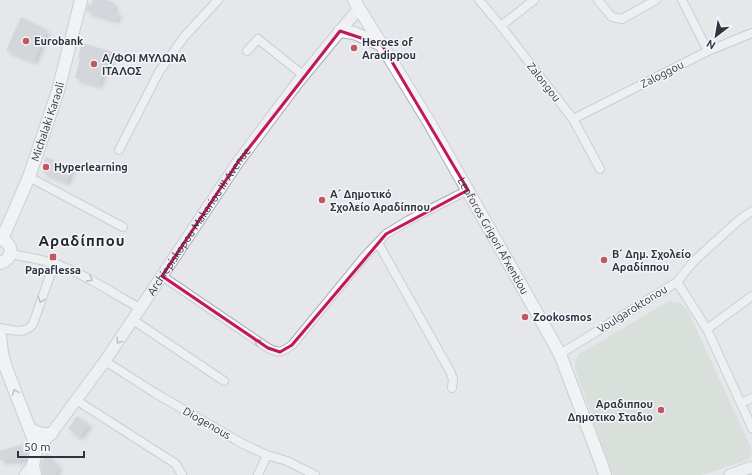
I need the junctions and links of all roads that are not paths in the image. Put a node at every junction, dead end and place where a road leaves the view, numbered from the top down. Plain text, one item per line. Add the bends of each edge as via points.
1 (81, 0) edge
2 (218, 0) edge
3 (479, 0) edge
4 (534, 0) edge
5 (598, 0) edge
6 (656, 0) edge
7 (682, 0) edge
8 (360, 3) edge
9 (501, 26) junction
10 (340, 31) junction
11 (752, 33) edge
12 (382, 45) junction
13 (247, 51) dead end
14 (708, 51) junction
15 (303, 75) junction
16 (573, 119) junction
17 (119, 150) dead end
18 (600, 169) dead end
19 (29, 177) junction
20 (468, 190) junction
21 (752, 211) edge
22 (123, 227) dead end
23 (1, 239) edge
24 (378, 243) junction
25 (10, 254) junction
26 (0, 263) edge
27 (54, 264) junction
28 (162, 276) junction
29 (676, 282) junction
30 (752, 296) edge
31 (141, 309) junction
32 (133, 320) junction
33 (0, 328) edge
34 (707, 329) junction
35 (0, 336) edge
36 (560, 354) junction
37 (105, 361) junction
38 (224, 381) dead end
39 (452, 388) dead end
40 (752, 398) edge
41 (76, 400) junction
42 (741, 403) junction
43 (29, 428) junction
44 (752, 428) edge
45 (51, 434) junction
46 (37, 448) junction
47 (267, 455) junction
48 (752, 467) edge
49 (34, 470) edge
50 (25, 475) edge
51 (182, 475) edge
52 (258, 475) edge
53 (315, 475) edge
54 (605, 475) edge
55 (730, 475) edge

1 - 19 main road, Michalaki Karaoli via 58,91
2 - 17 street via 184,37 159,72
3 - 9 street, Zalongou
4 - 9 street
5 - 6 street via 610,15 622,19
7 - 14 street
8 - 10 street, Archiepiskopou Makariou III Avenue
8 - 12 main road, Leoforos Grigori Afxentiou
9 - 16 street, Zalongou
10 - 12 main road via 354,33
10 - 15 street, Archiepiskopou Makariou III Avenue
11 - 14 street, Zaloggou
12 - 20 main road, Leoforos Grigori Afxentiou
13 - 15 street via 258,39
14 - 16 street, Zaloggou
15 - 28 street, Archiepiskopou Makariou III Avenue via 238,162
16 - 18 street, Zalongou
19 - 22 street
19 - 23 main road, Michalaki Karaoli
20 - 24 street via 386,234
20 - 36 main road, Leoforos Grigori Afxentiou
21 - 29 street, Voulgaroktonou via 693,262
23 - 25 main road via 10,247
24 -> 28 street via 292,345 280,352 274,352
24 - 39 street via 450,371 453,379
25 - 26 main road
25 - 27 street
27 -> 31 street via 88,278
27 -> 33 street via 30,328 21,331
28 - 31 street, Archiepiskopou Makariou III Avenue
29 - 34 street
29 - 36 street, Voulgaroktonou
30 - 34 street
31 - 32 street, Archiepiskopou Makariou III Avenue
32 -> 37 street, Archiepiskopou Makariou III Avenue
32 - 38 street
34 - 42 street
43 -> 35 main road via 6,368
36 - 54 main road, Leoforos Grigori Afxentiou
37 - 41 street, Archiepiskopou Makariou III Avenue
37 - 47 street, Diogenous via 155,393
40 - 42 street
41 - 45 street, Archiepiskopou Makariou III Avenue
41 - 51 street via 176,464
42 - 44 street
43 - 45 main road via 44,435
43 - 46 main road
45 - 46 street, Archiepiskopou Makariou III Avenue
46 - 49 main road
47 - 52 street
47 - 53 street, Diogenous
48 - 55 street
49 - 50 street

